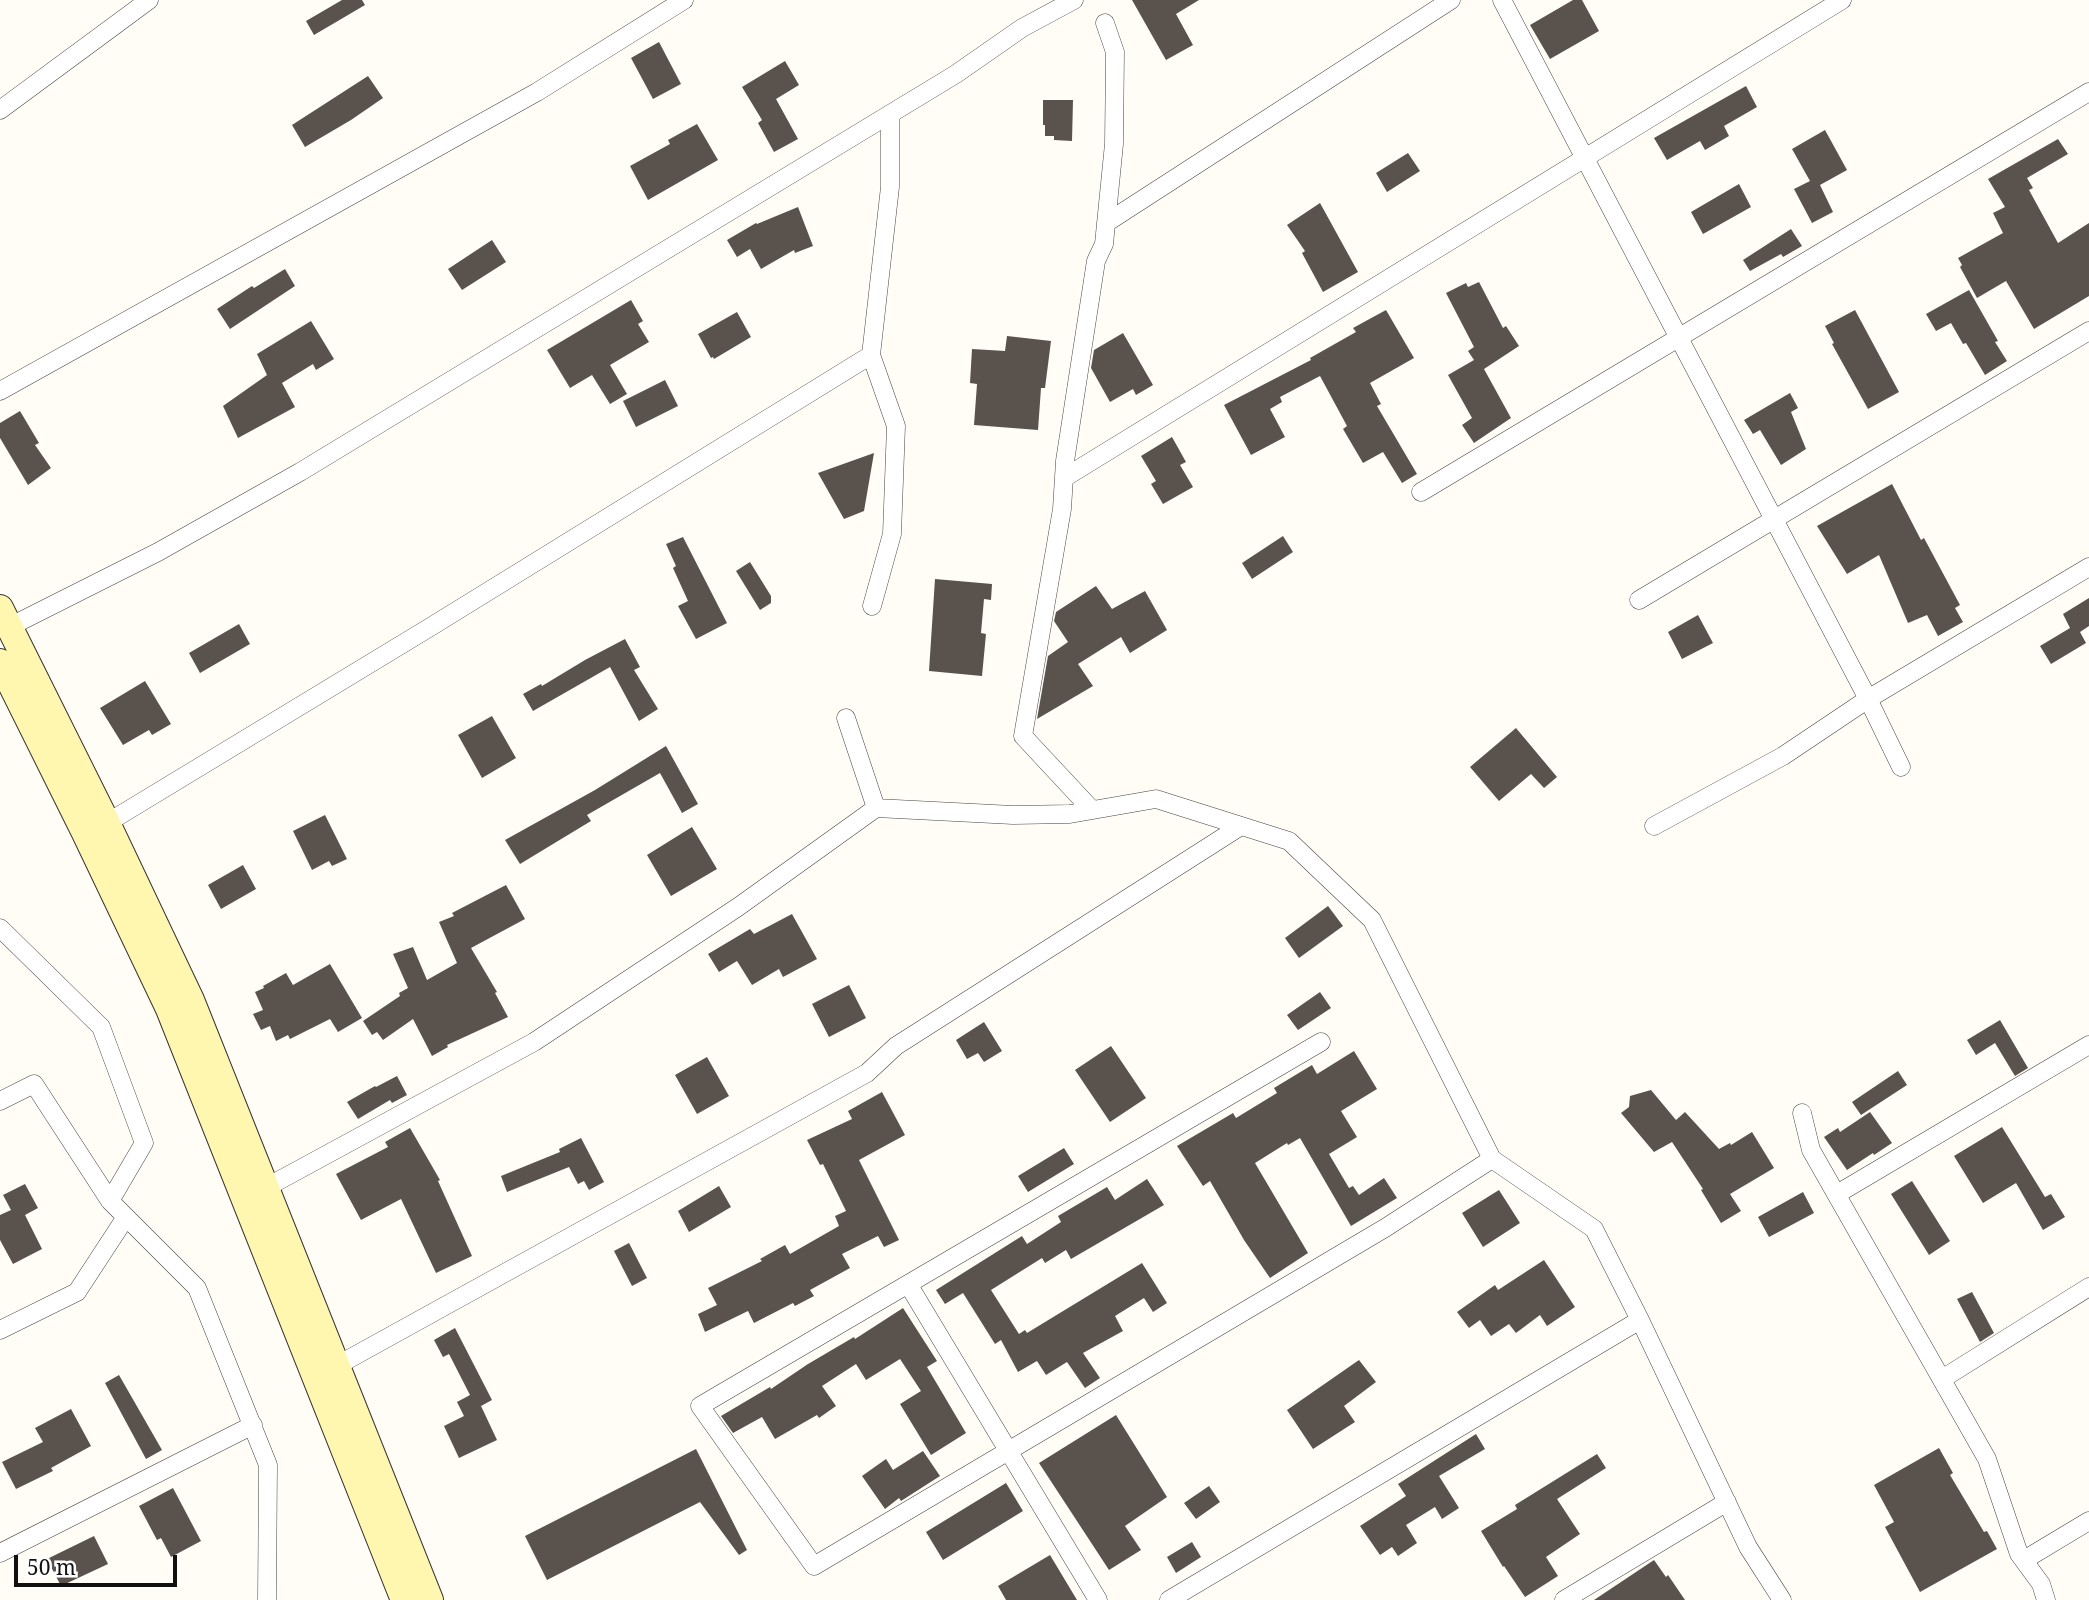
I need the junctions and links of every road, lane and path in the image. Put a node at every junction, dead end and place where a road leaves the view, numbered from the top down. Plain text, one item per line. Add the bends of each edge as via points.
1 (149, 0) edge
2 (684, 0) edge
3 (1074, 0) edge
4 (1451, 0) edge
5 (1502, 0) edge
6 (1842, 0) edge
7 (1105, 23) dead end
8 (2089, 92) edge
9 (0, 110) edge
10 (890, 114) junction
11 (1585, 157) junction
12 (1106, 223) junction
13 (2089, 331) edge
14 (1679, 338) junction
15 (871, 355) junction
16 (0, 391) edge
17 (1064, 478) junction
18 (1421, 492) dead end
19 (1773, 520) junction
20 (2089, 567) edge
21 (1639, 600) dead end
22 (872, 606) dead end
23 (5, 617) edge
24 (0, 662) edge
25 (1868, 699) junction
26 (846, 718) dead end
27 (1901, 766) dead end
28 (876, 808) junction
29 (1092, 810) junction
30 (107, 822) junction
31 (1241, 826) junction
32 (1654, 826) dead end
33 (0, 928) edge
34 (1321, 1042) dead end
35 (2089, 1045) edge
36 (0, 1101) edge
37 (1802, 1113) dead end
38 (1492, 1159) junction
39 (267, 1187) junction
40 (1837, 1194) junction
41 (110, 1201) junction
42 (126, 1217) junction
43 (908, 1284) junction
44 (2089, 1287) edge
45 (1640, 1320) junction
46 (0, 1330) edge
47 (338, 1365) junction
48 (1942, 1379) junction
49 (253, 1425) junction
50 (1007, 1451) junction
51 (1727, 1502) junction
52 (2089, 1521) edge
53 (0, 1553) edge
54 (2024, 1560) junction
55 (268, 1600) edge
56 (404, 1600) edge
57 (430, 1600) edge
58 (1098, 1600) edge
59 (1169, 1600) edge
60 (1564, 1600) edge
61 (1782, 1600) edge
62 (2046, 1600) edge

1 - 9 street
2 - 16 street via 537,92
3 - 10 street via 1022,28
4 - 12 street
5 - 11 street
6 - 11 street
7 - 12 street via 1115,52 1114,144
8 - 14 street
10 - 15 street via 890,187
10 - 23 street via 300,472 158,552
11 - 14 street
11 - 17 street
12 - 17 street via 1096,261
13 - 19 street
14 - 18 street
14 - 19 street
15 - 22 street via 896,426 892,534
15 - 30 street
17 - 29 street via 1023,736
19 - 21 street
19 - 25 street
20 - 25 street
23 - 30 street
24 - 56 street via 169,1009
25 - 27 street
25 - 32 street via 1783,756
26 - 28 street
28 - 29 street via 1013,815
28 - 39 street via 738,907 534,1042
29 - 31 street via 1156,799
30 - 39 street via 191,1000
31 - 38 street via 1289,841 1372,920
31 - 47 street via 896,1046 867,1073
33 - 41 street via 101,1027 144,1143
34 - 43 street
35 - 40 street
36 - 41 street via 34,1084
37 - 40 street via 1811,1150
38 - 45 street via 1594,1230
38 - 50 street via 1385,1228
39 - 47 street
40 - 48 street
41 - 42 street
42 - 46 street via 77,1292
42 - 49 street via 197,1289
43 - 50 street
43 - 50 street via 700,1406 814,1566
44 - 48 street
45 - 51 street
45 - 59 street
47 - 57 street
48 - 54 street via 1987,1459
49 - 53 street
49 - 55 street via 268,1465
50 - 58 street
51 - 60 street
51 - 61 street via 1748,1547
52 - 54 street
54 - 62 street

